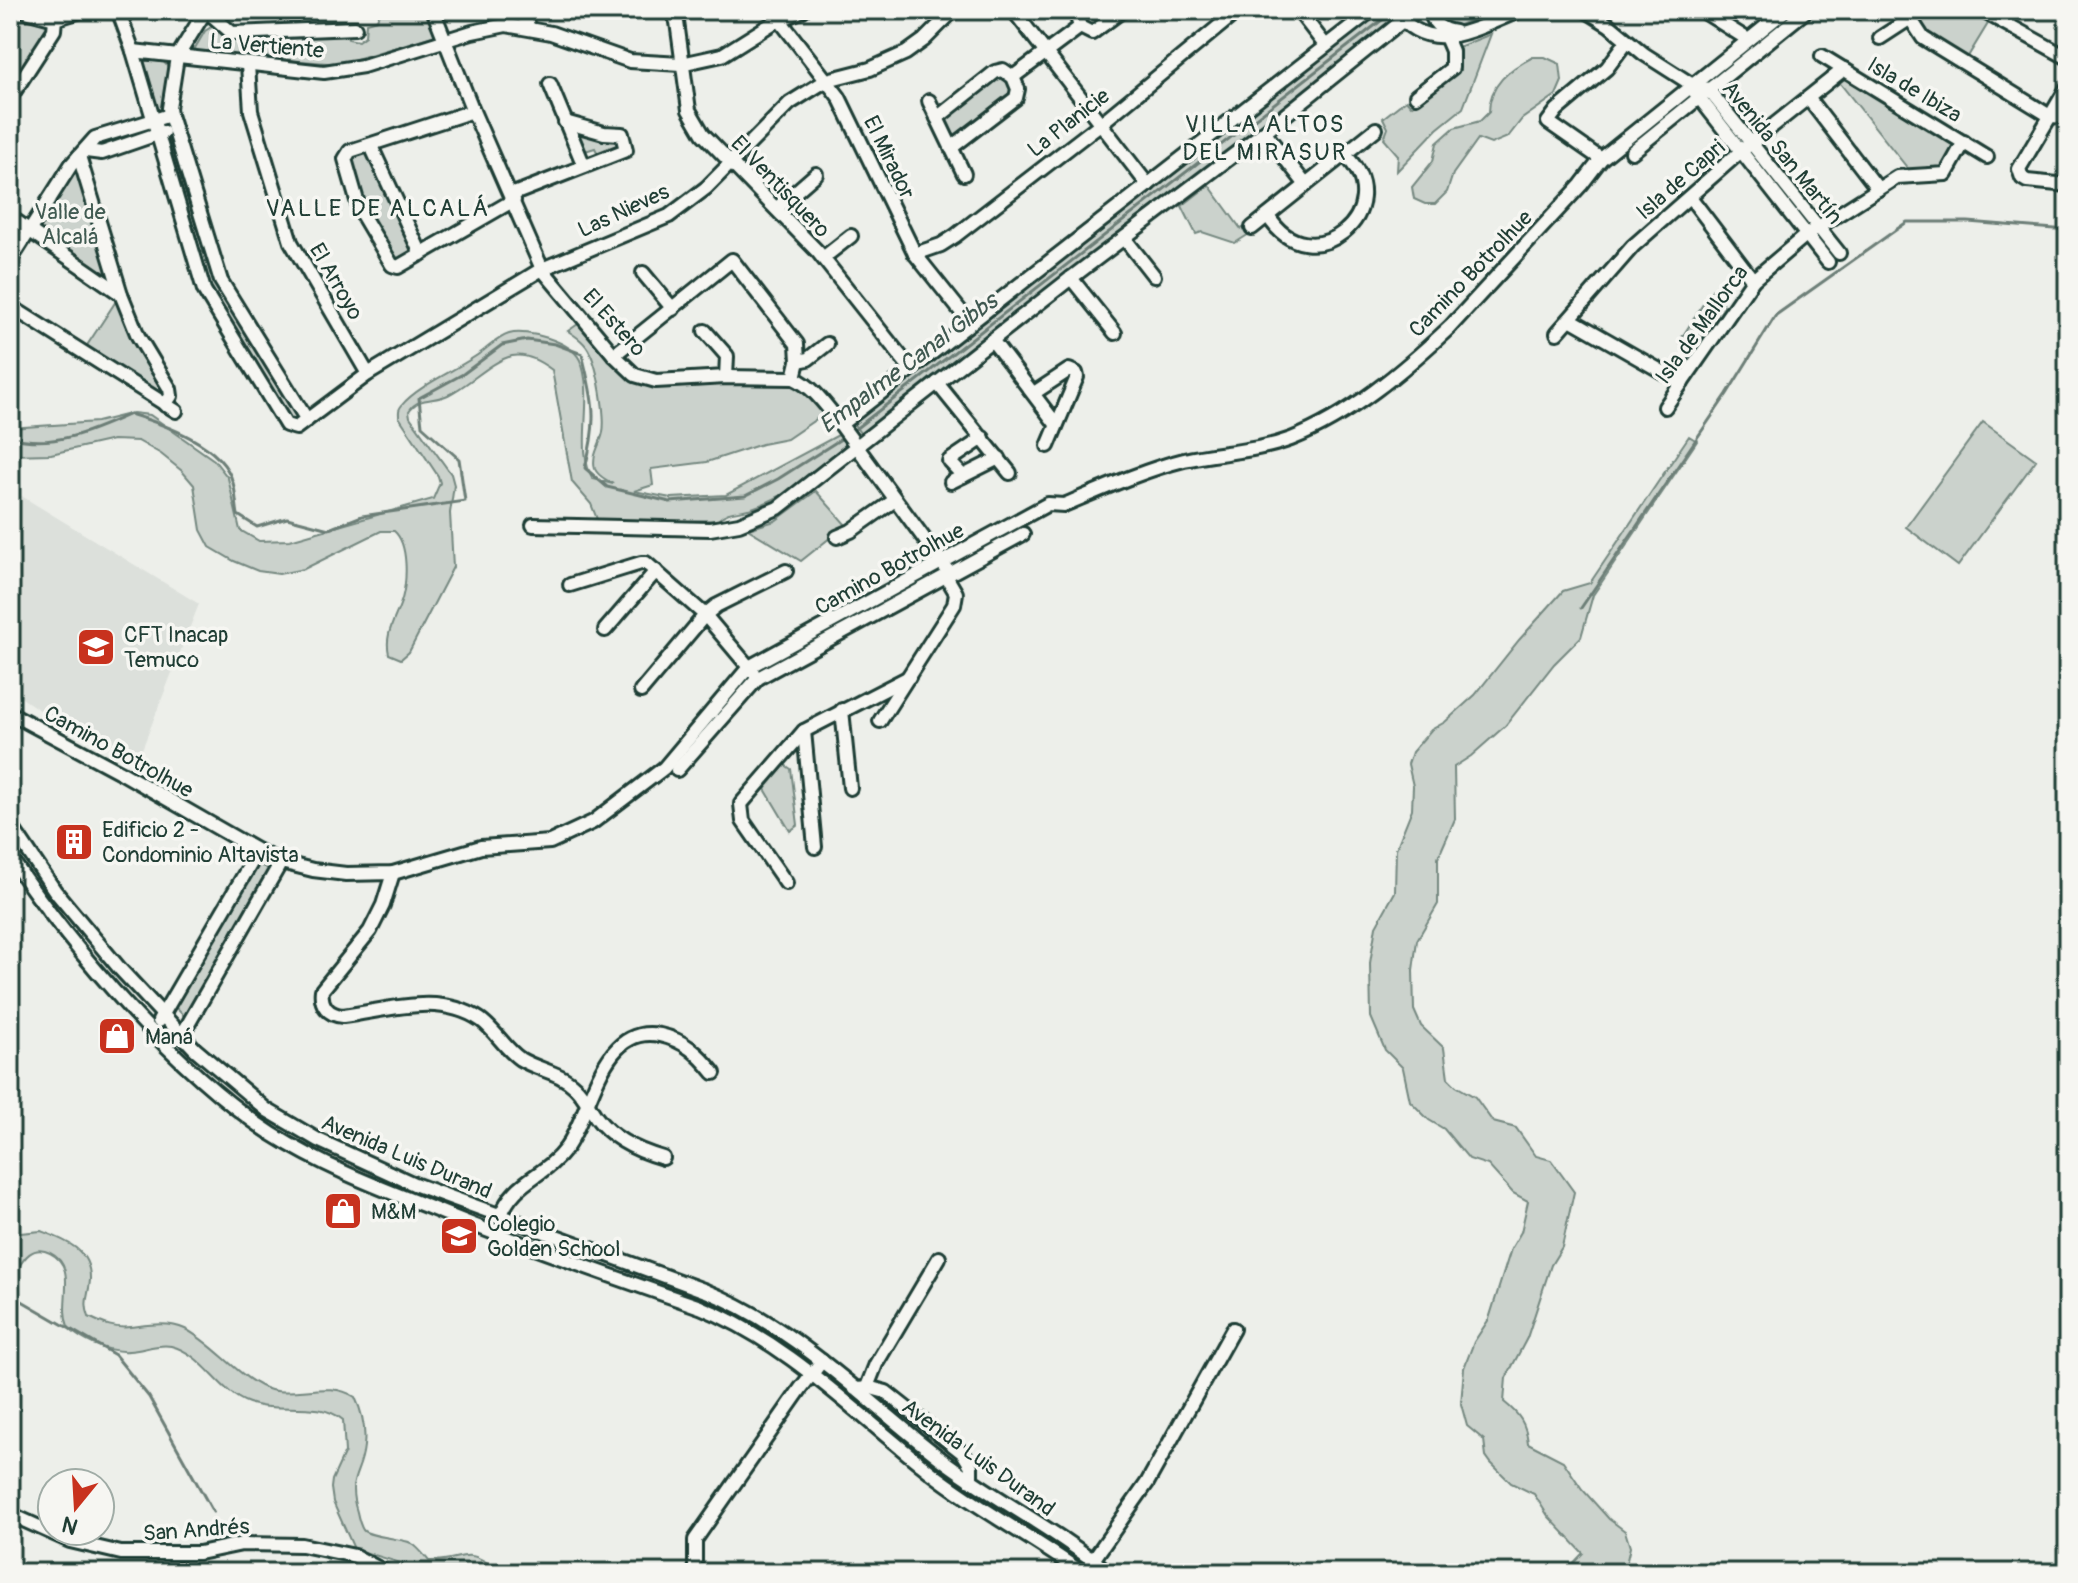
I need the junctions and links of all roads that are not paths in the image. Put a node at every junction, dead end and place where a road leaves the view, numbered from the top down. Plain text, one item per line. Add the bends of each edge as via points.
1 (22, 10) edge
2 (84, 10) edge
3 (118, 10) edge
4 (206, 10) edge
5 (433, 10) edge
6 (521, 10) edge
7 (672, 10) edge
8 (803, 10) edge
9 (954, 10) edge
10 (1013, 10) edge
11 (1075, 10) edge
12 (1123, 10) edge
13 (1239, 10) edge
14 (1298, 10) edge
15 (1372, 10) edge
16 (1416, 10) edge
17 (1431, 10) edge
18 (1521, 10) edge
19 (1585, 10) edge
20 (1701, 10) edge
21 (1807, 10) edge
22 (1981, 10) edge
23 (1781, 11) edge
24 (1917, 13) edge
25 (775, 15) edge
26 (1398, 16) edge
27 (55, 19) junction
28 (1080, 27) junction
29 (355, 28) dead end
30 (529, 28) junction
31 (1460, 33) junction
32 (1446, 37) junction
33 (1880, 38) dead end
34 (1747, 39) junction
35 (445, 40) junction
36 (1627, 41) junction
37 (1325, 45) junction
38 (133, 51) junction
39 (1045, 53) junction
40 (1822, 56) dead end
41 (177, 57) junction
42 (2068, 58) edge
43 (681, 64) junction
44 (248, 65) junction
45 (1844, 69) junction
46 (1013, 77) junction
47 (827, 80) junction
48 (550, 84) dead end
49 (1691, 84) junction
50 (2068, 86) edge
51 (1708, 89) junction
52 (1416, 96) dead end
53 (1697, 97) junction
54 (10, 98) edge
55 (1808, 98) junction
56 (929, 101) dead end
57 (473, 111) junction
58 (2050, 116) junction
59 (2068, 117) edge
60 (937, 118) junction
61 (153, 120) junction
62 (172, 122) junction
63 (565, 122) junction
64 (1100, 124) junction
65 (1376, 129) dead end
66 (1264, 132) junction
67 (157, 134) junction
68 (1752, 142) junction
69 (1964, 142) junction
70 (371, 146) junction
71 (951, 148) junction
72 (1632, 152) dead end
73 (1740, 152) junction
74 (83, 153) junction
75 (1345, 155) junction
76 (1987, 157) dead end
77 (1601, 159) junction
78 (730, 163) junction
79 (584, 166) junction
80 (816, 174) dead end
81 (964, 174) dead end
82 (1148, 185) junction
83 (1306, 185) junction
84 (2068, 185) edge
85 (1878, 189) junction
86 (1690, 197) junction
87 (512, 198) junction
88 (777, 208) junction
89 (1268, 216) junction
90 (10, 217) edge
91 (1818, 226) junction
92 (1252, 228) dead end
93 (29, 230) junction
94 (1806, 235) junction
95 (851, 236) dead end
96 (1125, 239) junction
97 (209, 242) junction
98 (191, 248) junction
99 (421, 254) junction
100 (915, 254) junction
101 (823, 258) junction
102 (10, 261) edge
103 (542, 269) junction
104 (643, 273) dead end
105 (1154, 276) dead end
106 (1071, 278) junction
107 (1753, 280) junction
108 (121, 294) junction
109 (10, 306) edge
110 (673, 309) junction
111 (1570, 319) junction
112 (970, 323) junction
113 (705, 331) dead end
114 (1115, 333) dead end
115 (1557, 333) dead end
116 (992, 340) junction
117 (827, 344) dead end
118 (614, 355) junction
119 (798, 361) junction
120 (910, 368) junction
121 (368, 374) junction
122 (726, 377) junction
123 (794, 378) junction
124 (937, 383) junction
125 (1682, 383) junction
126 (1034, 393) junction
127 (1665, 407) dead end
128 (307, 420) junction
129 (1056, 424) junction
130 (843, 427) junction
131 (983, 438) junction
132 (855, 445) junction
133 (1048, 446) dead end
134 (939, 450) dead end
135 (999, 458) junction
136 (949, 461) junction
137 (1010, 473) dead end
138 (895, 500) junction
139 (533, 525) dead end
140 (1023, 534) dead end
141 (837, 537) dead end
142 (942, 561) junction
143 (656, 571) junction
144 (786, 571) dead end
145 (945, 577) junction
146 (570, 585) dead end
147 (705, 615) junction
148 (605, 630) dead end
149 (749, 667) junction
150 (909, 677) junction
151 (758, 678) junction
152 (641, 691) dead end
153 (842, 710) junction
154 (10, 713) edge
155 (880, 721) dead end
156 (804, 731) junction
157 (677, 770) dead end
158 (850, 788) dead end
159 (10, 824) edge
160 (15, 844) edge
161 (815, 847) dead end
162 (258, 851) junction
163 (10, 857) edge
164 (281, 862) junction
165 (393, 873) junction
166 (786, 883) dead end
167 (163, 1016) junction
168 (154, 1031) junction
169 (182, 1035) junction
170 (714, 1073) dead end
171 (587, 1104) junction
172 (663, 1158) dead end
173 (500, 1217) junction
174 (939, 1258) dead end
175 (1233, 1329) dead end
176 (822, 1361) junction
177 (811, 1374) junction
178 (861, 1388) junction
179 (855, 1412) junction
180 (971, 1481) junction
181 (947, 1484) junction
182 (10, 1514) edge
183 (1093, 1560) junction
184 (1075, 1571) edge
185 (387, 1573) edge
186 (695, 1573) edge
187 (1109, 1573) edge

1 - 27 street
2 - 27 street
3 - 38 street
4 - 29 street via 232,33
4 - 41 street
5 - 35 street, El Estero
6 - 30 street
7 - 43 street, El Ventisquero
8 - 25 street, La Vertiente
9 - 47 street, Las Nieves via 906,53
10 - 39 street
11 - 28 street
12 - 28 street via 1097,31
13 - 64 street, La Planicie
14 - 37 street
15 - 37 street
16 - 26 street
17 - 31 street via 1438,26
18 - 31 street
19 - 36 street, Avenida San Martín
20 - 34 street
21 - 51 street
22 - 42 street
23 - 34 street, Camino Botrolhue
24 - 33 street
24 - 58 street via 1923,38
25 - 43 street, La Vertiente via 722,55
25 - 47 street, El Mirador
26 - 32 street via 1422,35
26 - 66 street
27 - 54 street via 54,30
28 - 39 street
30 - 35 street, La Vertiente via 496,26
30 - 43 street, La Vertiente via 630,61
31 - 32 street
32 - 52 street via 1452,68
34 - 49 street, Camino Botrolhue
35 - 44 street, La Vertiente via 339,71
35 - 57 street, El Estero
36 - 49 street, Avenida San Martín
36 - 77 street via 1607,68 1548,122
37 - 82 street
38 - 41 street, La Vertiente
38 - 61 street
39 - 46 street
39 - 64 street
40 - 45 street, Isla de Ibiza
41 - 44 street, La Vertiente
41 - 62 street via 169,108
43 - 78 street, El Ventisquero via 689,110
44 - 121 street, El Arroyo via 251,111 291,242
45 - 55 street, Isla de Capri
45 - 69 street, Isla de Ibiza
46 - 60 street via 1003,70 995,72
46 - 71 street via 1016,98
47 - 78 street, Las Nieves via 790,103
47 - 100 street, El Mirador
48 - 63 street
49 - 51 street, Avenida San Martín
49 - 53 street, Avenida San Martín
49 - 77 street, Camino Botrolhue
50 - 58 street
51 - 53 street
51 - 68 street, Avenida San Martín
53 - 72 street
53 - 73 street, Avenida San Martín
55 - 68 street, Isla de Capri
55 - 85 street
56 - 60 street
57 - 70 street
57 - 87 street, El Estero
58 - 59 street
58 - 84 street via 2019,174 2027,181
60 - 71 street
61 - 62 street
61 - 67 street
61 - 74 street via 95,138
62 - 67 street
62 - 97 street
63 - 79 street
63 - 79 street via 622,134 626,150
64 - 82 street
64 - 100 street, La Planicie via 955,236
65 - 75 street
66 - 83 street
66 - 96 street
67 - 74 street via 102,153
67 - 98 street
68 - 73 street, Isla de Capri
68 - 91 street, Avenida San Martín
69 - 76 street, Isla de Ibiza
69 - 85 street, Isla de Mallorca via 1946,174 1897,177
70 - 99 street
70 - 99 street via 350,151 345,159 360,211 395,267
71 - 81 street
73 - 86 street, Isla de Capri
73 - 94 street, Avenida San Martín
74 - 93 street
74 - 108 street
75 - 83 street
75 - 89 street via 1356,166 1363,189 1359,213 1345,232 1323,242 1299,241 1277,229
77 - 142 street, Camino Botrolhue via 1450,327 1334,418 1292,439 1181,461 1064,505 1048,504
78 - 88 street, El Ventisquero
78 - 103 street, Las Nieves via 669,216
79 - 87 street
80 - 88 street
82 - 112 street
83 - 89 street
85 - 91 street, Isla de Mallorca
86 - 107 street
86 - 111 street, Isla de Capri via 1633,246
87 - 99 street
87 - 103 street, El Estero
88 - 101 street, El Ventisquero
89 - 92 street
90 - 93 street
91 - 94 street, Isla de Mallorca
91 - 94 street, Avenida San Martín via 1834,258
93 - 102 street
93 - 108 street
94 - 107 street, Isla de Mallorca
95 - 101 street
96 - 105 street
96 - 106 street
97 - 98 street
97 - 128 street via 221,281
98 - 128 street, Las Nieves via 204,290 286,425 296,428
100 - 112 street, El Mirador
101 - 120 street, El Ventisquero
103 - 118 street, El Estero
103 - 121 street, Las Nieves
104 - 110 street
106 - 114 street
106 - 116 street
107 - 125 street, Isla de Mallorca
108 - 109 street via 138,336 170,389 170,408
110 - 118 street
110 - 119 street via 732,260 797,344
111 - 115 street, Isla de Capri
111 - 125 street
112 - 120 street
113 - 122 street via 727,356
116 - 124 street
116 - 126 street
117 - 119 street
118 - 122 street, El Estero via 645,379
119 - 123 street
120 - 130 street
121 - 128 street, Las Nieves
122 - 123 street, El Estero
123 - 130 street via 816,392
124 - 131 street
124 - 132 street
125 - 127 street, Isla de Mallorca
126 - 129 street
126 - 129 street via 1069,370 1076,373
129 - 133 street
130 - 132 street
131 - 135 street
131 - 136 street
132 - 138 street
132 - 139 street via 789,501 739,524 694,530
134 - 136 street
135 - 136 street via 957,479
135 - 137 street
138 - 141 street
138 - 142 street
140 - 145 street, Camino Botrolhue
142 - 145 street
142 - 149 street, Camino Botrolhue
143 - 146 street via 641,563
143 - 147 street
143 - 148 street
144 - 147 street
145 - 150 street via 955,599
145 - 151 street, Camino Botrolhue
147 - 149 street
147 - 152 street
149 - 151 street
149 - 165 street, Camino Botrolhue via 664,768 593,822 550,842 481,847
150 - 153 street
150 - 155 street
151 - 157 street, Camino Botrolhue
153 - 156 street
153 - 158 street
154 - 162 street, Camino Botrolhue
156 - 161 street
156 - 166 street via 740,809
159 - 160 street, Avenida Luis Durand
160 - 167 street, Avenida Luis Durand
162 - 164 street, Camino Botrolhue
162 - 167 street
163 - 168 street, Avenida Luis Durand via 60,925
164 - 165 street, Camino Botrolhue via 346,874
164 - 169 street
165 - 171 street via 370,931 322,990 325,1008 343,1016 421,1004 465,1012 489,1026 521,1059 570,1082
167 - 168 street
167 - 169 street, Avenida Luis Durand
168 - 169 street
168 - 177 street, Avenida Luis Durand via 240,1111 310,1155 457,1219 715,1313 756,1334
169 - 173 street, Avenida Luis Durand via 243,1091 300,1131
170 - 171 street via 684,1044 656,1034 639,1035 617,1049
171 - 172 street via 617,1138
171 - 173 street via 569,1145 514,1190
173 - 176 street, Avenida Luis Durand via 722,1297
174 - 178 street
175 - 183 street via 1147,1483
176 - 177 street
176 - 178 street, Avenida Luis Durand
177 - 179 street, Avenida Luis Durand
177 - 186 street via 695,1540
178 - 179 street via 850,1401
178 - 180 street, Avenida Luis Durand
178 - 180 street via 892,1396 963,1453 971,1466
179 - 181 street, Avenida Luis Durand
180 - 181 street
180 - 183 street, Avenida Luis Durand
181 - 184 street, Avenida Luis Durand
182 - 185 street, San Andrés via 70,1541 121,1553 302,1545 355,1556
183 - 187 street, Avenida Luis Durand

